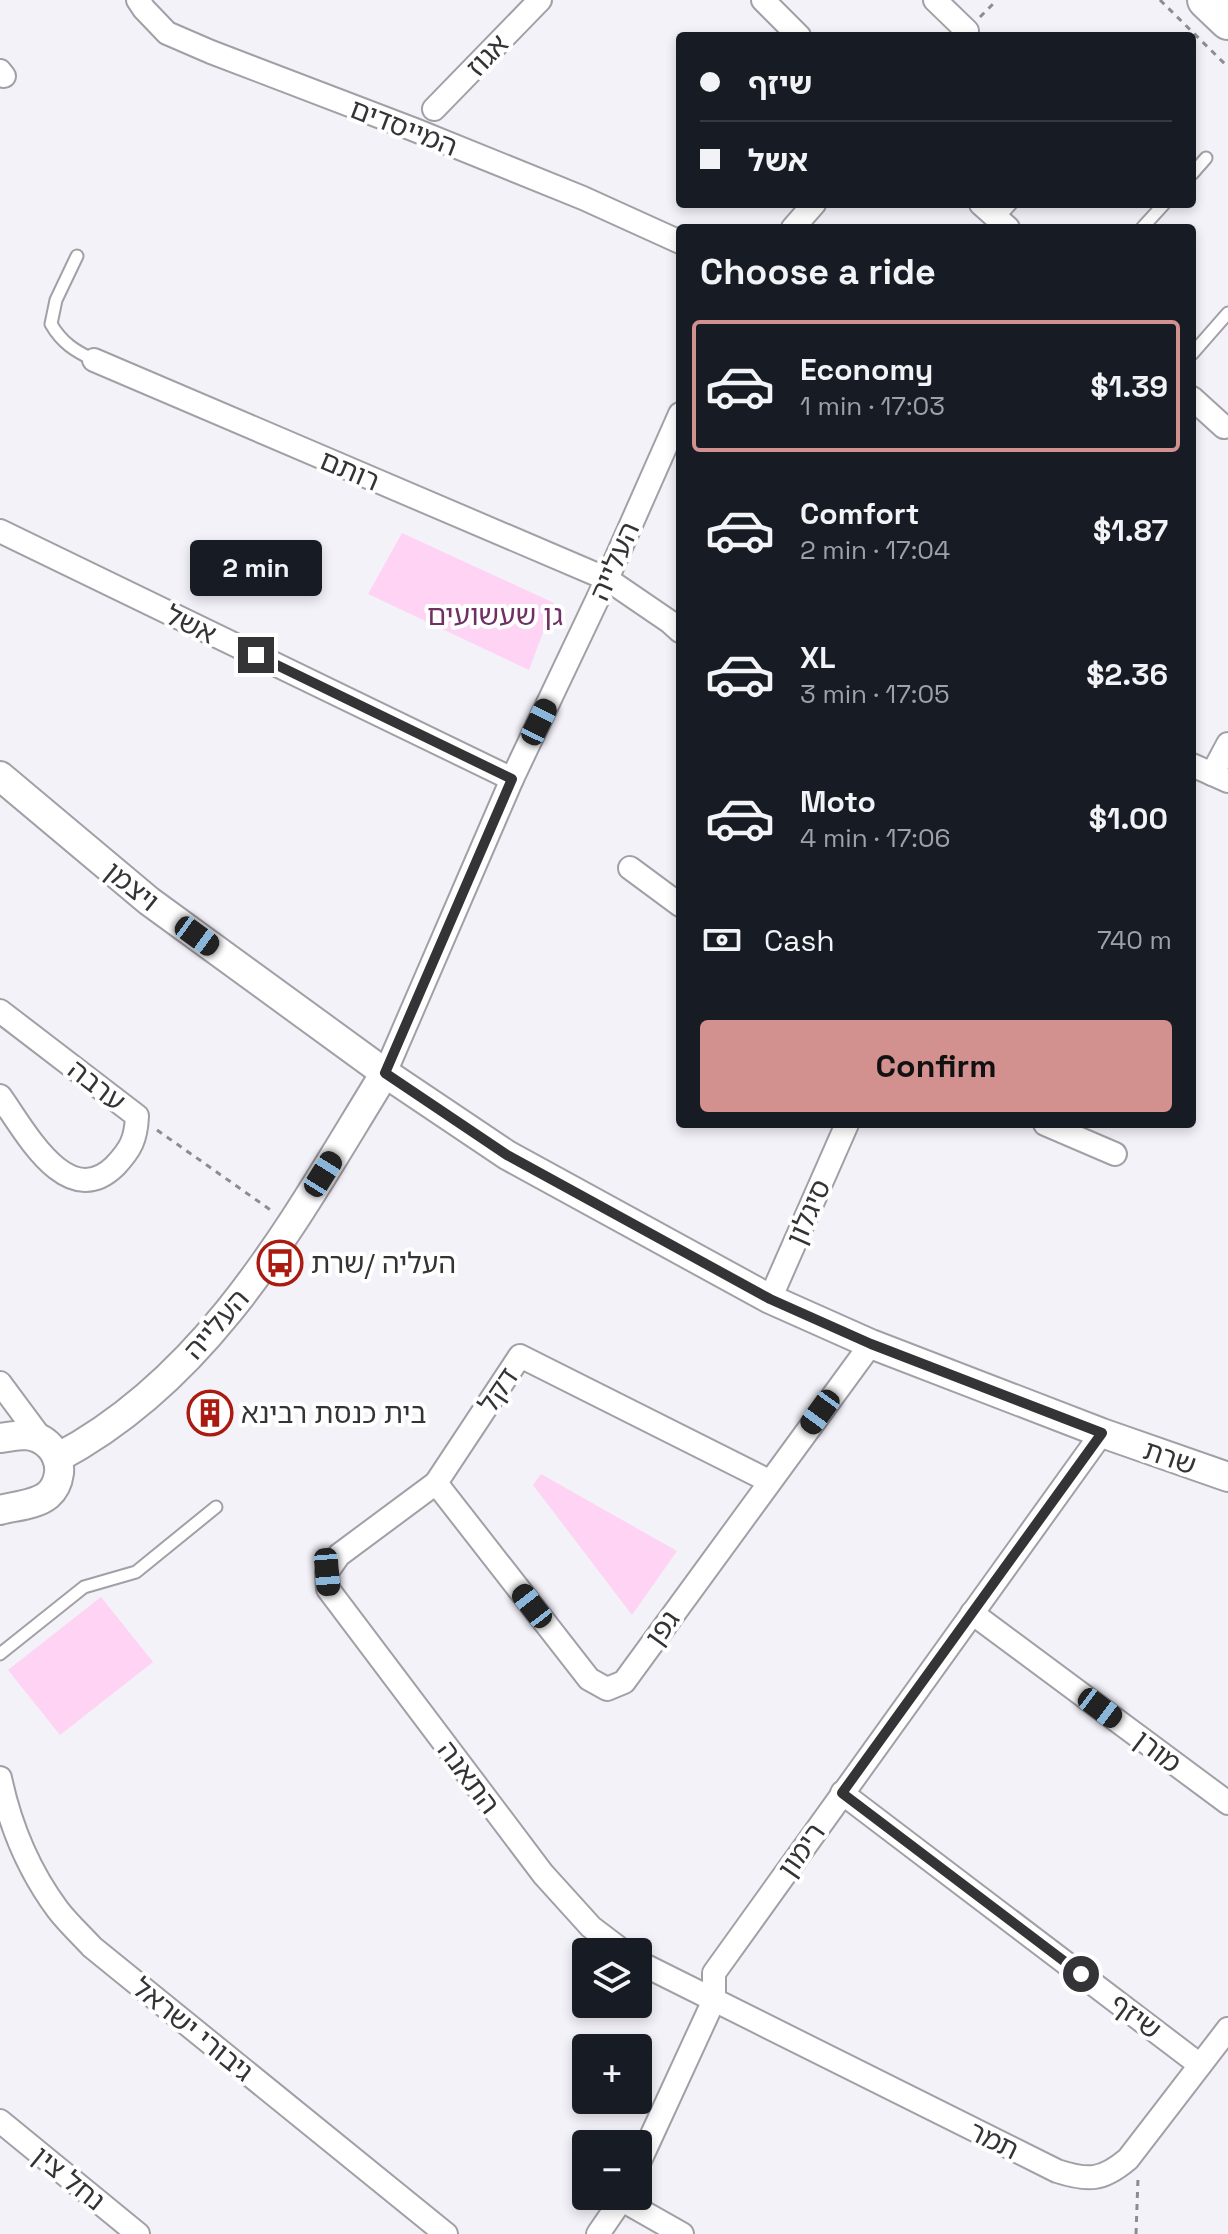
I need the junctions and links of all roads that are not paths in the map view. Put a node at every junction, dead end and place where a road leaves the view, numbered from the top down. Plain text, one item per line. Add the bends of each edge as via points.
1 (138, 0) edge
2 (540, 0) edge
3 (763, 0) edge
4 (935, 0) edge
5 (1206, 0) edge
6 (1228, 21) edge
7 (795, 32) edge
8 (962, 32) edge
9 (434, 109) dead end
10 (1206, 158) dead end
11 (1196, 169) edge
12 (810, 208) edge
13 (1160, 208) edge
14 (796, 224) edge
15 (1146, 224) edge
16 (676, 240) edge
17 (77, 256) dead end
18 (1228, 313) edge
19 (1196, 349) edge
20 (94, 360) joint
21 (1196, 402) edge
22 (676, 423) edge
23 (1224, 427) dead end
24 (0, 531) edge
25 (607, 579) junction
26 (676, 627) edge
27 (1228, 744) edge
28 (1211, 773) edge
29 (0, 776) edge
30 (512, 779) junction
31 (630, 868) dead end
32 (676, 902) edge
33 (0, 1011) edge
34 (385, 1073) junction
35 (0, 1096) edge
36 (845, 1128) edge
37 (1054, 1128) edge
38 (1115, 1154) dead end
39 (770, 1299) junction
40 (871, 1344) junction
41 (0, 1383) edge
42 (1102, 1433) junction
43 (0, 1438) edge
44 (50, 1449) junction
45 (1228, 1477) edge
46 (769, 1481) junction
47 (436, 1483) junction
48 (216, 1507) dead end
49 (0, 1510) edge
50 (328, 1589) joint
51 (972, 1613) junction
52 (0, 1654) edge
53 (0, 1778) edge
54 (842, 1793) junction
55 (1228, 1803) edge
56 (3, 1808) edge
57 (606, 1938) edge
58 (652, 1969) edge
59 (714, 2000) junction
60 (1228, 2029) edge
61 (1200, 2065) junction
62 (0, 2121) edge
63 (652, 2135) edge
64 (615, 2210) edge
65 (643, 2210) edge
66 (138, 2234) edge
67 (446, 2234) edge
68 (598, 2234) edge
69 (682, 2234) edge

1 - 16 street, המייסדים via 167,33 196,46
2 - 9 street, אגוז
3 - 7 street
4 - 8 street
5 - 6 highway
10 - 11 lane
12 - 14 street
13 - 15 lane
17 - 20 lane via 51,324 74,350
18 - 19 lane
20 - 25 street, רותם
21 - 23 street
22 - 25 street, העלייה
24 - 30 street, אשל
25 - 26 street, רותם
25 - 30 street, העלייה
27 - 28 street
29 - 34 street, ויצמן via 149,901
30 - 34 street, העלייה
31 - 32 street
33 - 35 street, ערבה via 137,1116 136,1137 105,1175 84,1181 65,1175 42,1156
34 - 39 street, שרת via 507,1155
34 - 44 street, העלייה via 292,1225 205,1342 146,1399 78,1447
36 - 39 street, סיגלון
37 - 38 street
39 - 40 street, שרת
40 - 42 street, שרת
40 - 46 street, גפן
41 - 44 street
42 - 45 street, שרת
42 - 51 street, רימון
43 - 44 street via 27,1435
44 - 49 street via 59,1476 49,1495
46 - 47 street, דקל via 520,1356
46 - 47 street, גפן via 624,1682 607,1689 589,1679
47 - 50 street, דקל via 339,1555 327,1572
48 - 52 lane via 136,1572 84,1587
50 - 57 street, התאנה via 543,1874
51 - 54 street, רימון
51 - 55 street, מורן
53 - 56 street, גיבורי ישראל
54 - 59 street, רימון via 714,1973
54 - 61 street, שיזף
56 - 67 street, גיבורי ישראל via 59,1911 92,1947
58 - 59 street
59 - 61 street, תמר via 1078,2178 1097,2178 1128,2159
59 - 63 street, רימון
60 - 61 street, תמר
62 - 66 street, נחל צין
64 - 68 street
65 - 69 street

